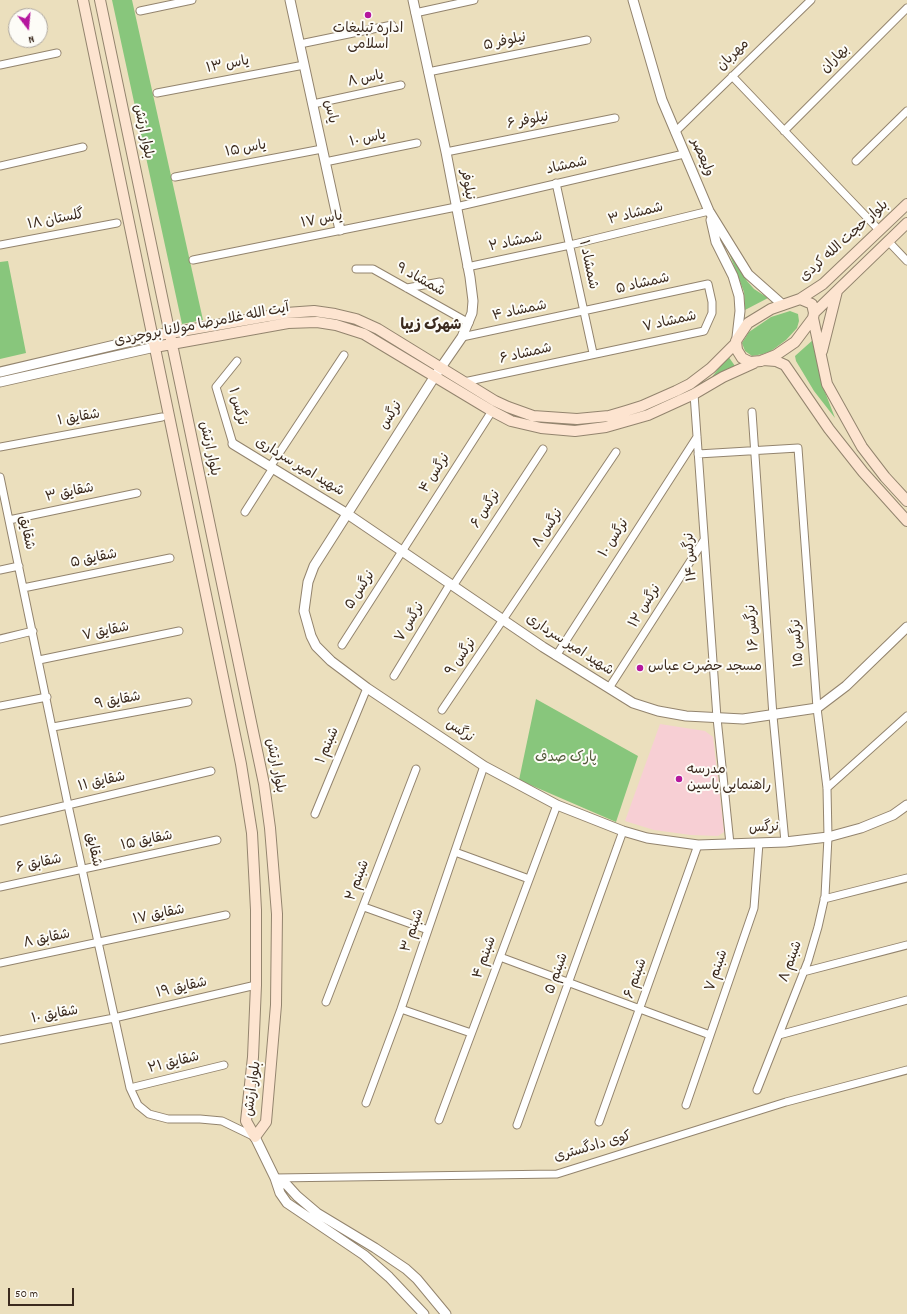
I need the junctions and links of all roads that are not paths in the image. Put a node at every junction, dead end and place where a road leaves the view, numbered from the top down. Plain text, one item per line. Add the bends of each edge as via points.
1 (83, 0) edge
2 (100, 0) edge
3 (192, 0) edge
4 (290, 0) edge
5 (413, 0) edge
6 (474, 0) edge
7 (633, 0) edge
8 (811, 0) edge
9 (907, 8) edge
10 (140, 11) dead end
11 (415, 13) junction
12 (392, 25) dead end
13 (587, 40) dead end
14 (300, 44) junction
15 (57, 53) dead end
16 (0, 65) edge
17 (304, 65) junction
18 (428, 72) junction
19 (732, 76) junction
20 (400, 85) dead end
21 (157, 93) dead end
22 (313, 104) junction
23 (907, 111) edge
24 (615, 118) dead end
25 (784, 130) junction
26 (675, 132) junction
27 (417, 143) dead end
28 (83, 147) dead end
29 (322, 149) junction
30 (446, 152) junction
31 (684, 154) junction
32 (856, 161) dead end
33 (325, 162) junction
34 (0, 166) edge
35 (175, 177) dead end
36 (556, 183) junction
37 (907, 204) edge
38 (456, 207) junction
39 (709, 211) junction
40 (117, 223) dead end
41 (907, 223) edge
42 (340, 230) junction
43 (880, 231) junction
44 (888, 241) junction
45 (0, 245) edge
46 (570, 245) junction
47 (193, 260) dead end
48 (907, 261) edge
49 (468, 267) junction
50 (356, 269) dead end
51 (440, 282) dead end
52 (708, 284) joint
53 (407, 288) junction
54 (837, 291) junction
55 (800, 299) junction
56 (783, 305) junction
57 (584, 312) junction
58 (814, 316) junction
59 (469, 323) junction
60 (168, 332) junction
61 (153, 336) junction
62 (462, 337) junction
63 (736, 340) junction
64 (171, 343) junction
65 (155, 347) junction
66 (594, 353) junction
67 (822, 353) junction
68 (344, 355) dead end
69 (410, 355) junction
70 (237, 361) dead end
71 (759, 361) junction
72 (0, 372) edge
73 (438, 372) junction
74 (0, 382) edge
75 (464, 382) junction
76 (690, 384) junction
77 (694, 394) junction
78 (492, 411) junction
79 (752, 412) dead end
80 (162, 417) dead end
81 (697, 438) junction
82 (233, 444) joint
83 (0, 447) edge
84 (543, 449) dead end
85 (754, 450) junction
86 (616, 452) dead end
87 (698, 454) junction
88 (271, 468) junction
89 (0, 477) edge
90 (137, 493) dead end
91 (2, 498) edge
92 (907, 501) edge
93 (245, 512) dead end
94 (346, 513) junction
95 (9, 520) junction
96 (907, 521) edge
97 (704, 540) junction
98 (402, 551) junction
99 (170, 558) dead end
100 (19, 566) junction
101 (0, 570) edge
102 (452, 585) junction
103 (23, 588) junction
104 (504, 621) junction
105 (907, 627) edge
106 (33, 631) junction
107 (179, 631) dead end
108 (0, 638) edge
109 (342, 645) dead end
110 (556, 656) junction
111 (39, 660) junction
112 (394, 676) dead end
113 (367, 688) junction
114 (609, 688) junction
115 (46, 697) junction
116 (188, 702) dead end
117 (0, 706) edge
118 (817, 708) junction
119 (442, 710) dead end
120 (773, 716) junction
121 (907, 716) edge
122 (717, 718) junction
123 (53, 728) junction
124 (484, 766) junction
125 (416, 769) dead end
126 (211, 771) dead end
127 (827, 788) junction
128 (68, 805) junction
129 (557, 805) junction
130 (907, 805) edge
131 (315, 814) dead end
132 (0, 821) edge
133 (623, 831) junction
134 (828, 837) junction
135 (217, 840) dead end
136 (785, 842) junction
137 (759, 843) junction
138 (730, 844) junction
139 (698, 845) junction
140 (455, 852) junction
141 (83, 869) junction
142 (907, 878) edge
143 (529, 879) junction
144 (0, 887) edge
145 (824, 899) junction
146 (364, 907) junction
147 (226, 915) dead end
148 (428, 930) junction
149 (99, 943) junction
150 (907, 945) edge
151 (500, 957) junction
152 (0, 963) edge
153 (803, 972) junction
154 (569, 982) junction
155 (256, 985) junction
156 (907, 1000) edge
157 (326, 1002) dead end
158 (401, 1009) junction
159 (640, 1009) junction
160 (114, 1018) junction
161 (471, 1033) junction
162 (779, 1034) junction
163 (710, 1035) junction
164 (0, 1040) edge
165 (224, 1065) dead end
166 (907, 1070) edge
167 (130, 1088) junction
168 (757, 1090) dead end
169 (366, 1103) dead end
170 (686, 1105) dead end
171 (439, 1120) dead end
172 (599, 1122) dead end
173 (517, 1125) dead end
174 (256, 1137) junction
175 (275, 1178) junction
176 (424, 1314) edge
177 (446, 1314) edge

1 - 61 main road, بلوار ارتش
2 - 60 main road, بلوار ارتش
3 - 10 street
4 - 14 street, یاس
5 - 11 street, نیلوفر
6 - 11 street
7 - 26 street, ولیعصر via 662,100
8 - 19 street, مهربان
9 - 25 street, بهاران
11 - 18 street, نیلوفر
12 - 14 street
13 - 18 street, نیلوفر ۵
14 - 17 street, یاس
15 - 16 street
17 - 21 street, یاس ۱۳
17 - 22 street, یاس
18 - 30 street, نیلوفر
19 - 25 street
19 - 26 street, مهربان
20 - 22 street, یاس ۸
22 - 29 street, یاس
23 - 32 street
24 - 30 street, نیلوفر ۶
25 - 43 street
26 - 31 street, ولیعصر
27 - 33 street, یاس ۱۰
28 - 34 street
29 - 33 street, یاس
29 - 35 street, یاس ۱۵
30 - 38 street, نیلوفر
31 - 36 street, شمشاد
31 - 39 street, ولیعصر
33 - 42 street, یاس
36 - 38 street, شمشاد
36 - 46 street, شمشاد ۱
37 - 43 main road, بلوار حجت الله کردی
38 - 42 street, یاس ۱۷
38 - 49 street, نیلوفر
39 - 46 street, شمشاد ۳
39 - 56 street, ولیعصر via 748,274
39 - 63 street via 716,242 733,276 739,296 740,311
40 - 45 street, گلستان ۱۸
41 - 44 main road, بلوار حجت الله کردی
42 - 47 street, یاس ۱۷
43 - 55 main road, بلوار حجت الله کردی via 823,284
44 - 48 street
44 - 54 main road, بلوار حجت الله کردی
46 - 49 street, شمشاد ۲
46 - 57 street, شمشاد ۱
49 - 59 street, نیلوفر via 473,301
50 - 53 street, شمشاد ۹ via 373,269
51 - 53 street
52 - 57 street, شمشاد ۵
52 - 66 street, شمشاد ۷ via 713,309 704,331
53 - 59 street, شمشاد ۹
54 - 58 main road, بلوار حجت الله کردی
54 - 67 main road
55 - 56 main road
55 - 58 main road via 812,304
56 - 63 main road via 753,320
57 - 62 street, شمشاد ۴
57 - 66 street, شمشاد ۱
58 - 67 main road
58 - 71 main road via 788,348
59 - 62 street, نیلوفر
60 - 61 main road, آیت الله غلامرضا مولانا بروجردی
60 - 64 main road, بلوار ارتش
60 - 69 main road, آیت الله غلامرضا مولانا بروجردی via 286,313 314,311 356,319 378,329
61 - 65 main road, بلوار ارتش
61 - 72 street, آیت الله غلامرضا مولانا بروجردی
62 - 73 street, نیلوفر
63 - 71 main road via 737,350 742,358
63 - 76 main road, آیت الله غلامرضا مولانا بروجردی via 711,368
64 - 65 main road, آیت الله غلامرضا مولانا بروجردی
64 - 69 main road, آیت الله غلامرضا مولانا بروجردی via 288,323 317,322 355,330
64 - 174 main road, بلوار ارتش via 259,758 270,828 277,914 276,1005 266,1122
65 - 74 street, آیت الله غلامرضا مولانا بروجردی
65 - 155 main road, بلوار ارتش via 241,764 252,834
66 - 75 street, شمشاد ۶
67 - 92 main road via 827,384 862,447
68 - 88 street
69 - 73 main road, آیت الله غلامرضا مولانا بروجردی
70 - 82 street, نرگس ۱ via 216,387
71 - 77 main road, آیت الله غلامرضا مولانا بروجردی via 723,377
71 - 96 main road via 776,361 785,365 829,429
73 - 75 main road, آیت الله غلامرضا مولانا بروجردی
73 - 78 main road, آیت الله غلامرضا مولانا بروجردی
73 - 94 street, نرگس
75 - 76 main road, آیت الله غلامرضا مولانا بروجردی via 495,401 520,412 546,418 577,419 609,416 642,406
76 - 77 main road
77 - 78 main road, آیت الله غلامرضا مولانا بروجردی via 648,415 620,424 575,431 528,426
77 - 81 street, نرگس ۱۴
78 - 98 street, نرگس ۴
79 - 85 street, نرگس ۱۶
80 - 83 street, شقایق ۱
81 - 87 street, نرگس ۱۴
81 - 110 street, نرگس ۱۰
82 - 88 street, شهید امیر سرداری
84 - 102 street, نرگس ۶
85 - 87 street
85 - 118 street, نرگس ۱۵ via 798,448
85 - 120 street, نرگس ۱۶
86 - 104 street, نرگس ۸
87 - 97 street, نرگس ۱۴
88 - 93 street
88 - 94 street, شهید امیر سرداری
89 - 91 street, شقایق
90 - 95 street, شقایق ۳
91 - 95 street, شقایق
94 - 98 street, شهید امیر سرداری
94 - 113 street, نرگس via 314,566 308,582 304,612 316,646 331,661
95 - 100 street, شقایق
97 - 114 street, نرگس ۱۲
97 - 122 street, نرگس ۱۴
98 - 102 street, شهید امیر سرداری
98 - 109 street, نرگس ۵
99 - 103 street, شقایق ۵
100 - 101 street
100 - 103 street, شقایق
102 - 104 street, شهید امیر سرداری
102 - 112 street, نرگس ۷
103 - 106 street, شقایق
104 - 110 street, شهید امیر سرداری
104 - 119 street, نرگس ۹
105 - 118 street, شهید امیر سرداری via 846,686
106 - 108 street
106 - 111 street, شقایق
107 - 111 street, شقایق ۷
110 - 114 street, شهید امیر سرداری
111 - 115 street, شقایق
113 - 124 street, نرگس
113 - 131 street, شبنم ۱
114 - 122 street, شهید امیر سرداری via 633,703 658,711
115 - 117 street
115 - 123 street, شقایق
116 - 123 street, شقایق ۹
118 - 120 street, شهید امیر سرداری
118 - 127 street, نرگس ۱۵
120 - 122 street, شهید امیر سرداری
120 - 136 street, نرگس ۱۶
121 - 127 street
122 - 138 street, نرگس ۱۴
123 - 128 street, شقایق
124 - 129 street, نرگس
124 - 140 street, شبنم ۳
125 - 146 street, شبنم ۲
126 - 128 street, شقایق ۱۱
127 - 134 street, نرگس ۱۵
128 - 132 street, شقایق ۱۱
128 - 141 street, شقایق
129 - 133 street, نرگس
129 - 143 street, شبنم ۴
130 - 134 street, نرگس via 893,815 876,822
133 - 139 street, نرگس via 647,838
133 - 154 street, شبنم ۵
134 - 136 street, نرگس
134 - 145 street, شبنم ۸
135 - 141 street, شقایق ۱۵
136 - 137 street, نرگس
137 - 138 street, نرگس
137 - 163 street, شبنم ۷ via 754,908
138 - 139 street, نرگس
139 - 159 street, شبنم ۶
140 - 143 street
140 - 148 street, شبنم ۳
141 - 144 street, شقابق ۶
141 - 149 street, شقایق
142 - 145 street
143 - 151 street, شبنم ۴
145 - 153 street, شبنم ۸
146 - 148 street
146 - 157 street, شبنم ۲
147 - 149 street, شقایق ۱۷
148 - 158 street, شبنم ۳
149 - 152 street, شقابق ۸
149 - 160 street, شقایق
150 - 153 street
151 - 154 street
151 - 161 street, شبنم ۴
153 - 162 street, شبنم ۸
154 - 159 street
154 - 173 street, شبنم ۵
155 - 160 street, شقایق ۱۹
155 - 174 main road, بلوار ارتش via 253,1057 246,1122
156 - 162 street
158 - 161 street
158 - 169 street, شبنم ۳
159 - 163 street
159 - 172 street, شبنم ۶
160 - 164 street, شقایق ۱۰
160 - 167 street, شقایق
161 - 171 street, شبنم ۴
162 - 168 street, شبنم ۸
163 - 170 street, شبنم ۷
165 - 167 street, شقایق ۲۱
166 - 175 street, کوی دادگستری via 786,1102 557,1174
167 - 174 street, شقایق via 138,1105 149,1114 168,1119 222,1121
174 - 175 street
175 - 176 street via 287,1203 364,1255
175 - 177 street via 287,1184 317,1213 406,1269

